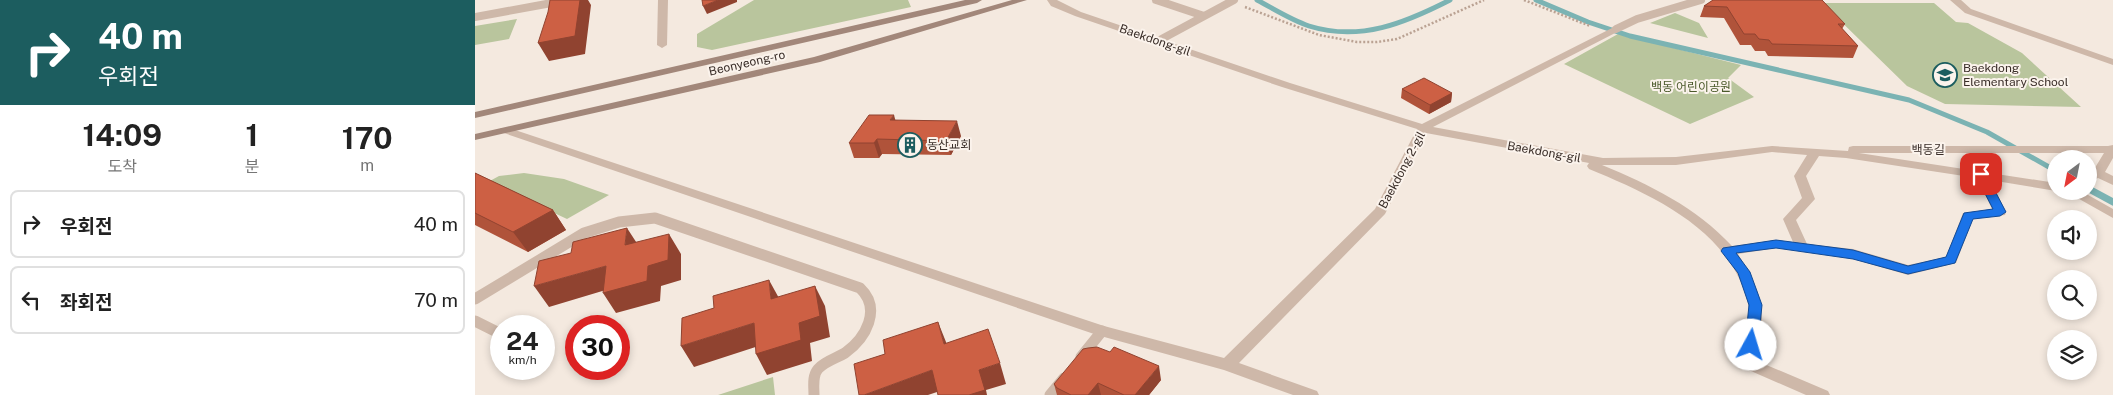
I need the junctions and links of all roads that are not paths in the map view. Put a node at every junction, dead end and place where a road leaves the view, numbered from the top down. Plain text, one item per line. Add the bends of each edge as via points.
1 (568, 0) edge
2 (663, 0) edge
3 (977, 0) edge
4 (1022, 0) edge
5 (1052, 0) edge
6 (1156, 0) edge
7 (1233, 0) edge
8 (1701, 0) edge
9 (1955, 0) edge
10 (546, 2) edge
11 (1203, 16) junction
12 (475, 17) edge
13 (894, 19) junction
14 (1611, 31) joint
15 (902, 35) junction
16 (1158, 41) junction
17 (662, 45) dead end
18 (2113, 62) edge
19 (475, 115) edge
20 (1423, 128) junction
21 (505, 130) junction
22 (475, 137) edge
23 (1773, 149) junction
24 (2113, 149) edge
25 (1815, 152) junction
26 (1570, 157) junction
27 (2097, 171) edge
28 (1981, 174) junction
29 (2097, 177) edge
30 (2113, 181) edge
31 (2047, 185) edge
32 (2087, 200) edge
33 (2113, 214) edge
34 (1801, 248) junction
35 (1727, 251) junction
36 (475, 298) edge
37 (475, 321) edge
38 (490, 328) edge
39 (1102, 330) junction
40 (1227, 366) junction
41 (814, 395) edge
42 (1050, 395) edge
43 (1311, 395) edge
44 (1822, 395) edge

1 - 10 lane
2 - 17 street
3 - 13 street, Beonyeong-ro
4 - 15 street, Beonyeong-ro
5 - 16 street, Baekdong-gil via 1054,4 1078,14
6 - 11 lane
7 - 11 lane
8 - 14 lane via 1637,19
9 - 18 street via 1968,11
10 - 12 lane
11 - 16 lane
13 - 15 street via 910,26
13 - 19 street, Beonyeong-ro
14 - 20 street, Baekdong 2-gil
15 - 21 street, Beonyeong-ro via 816,60
16 - 20 street, Baekdong-gil
20 - 26 street, Baekdong-gil
20 - 40 street, Baekdong 2-gil via 1380,211
21 - 22 street, Beonyeong-ro
21 - 39 street
23 - 24 street, 백동길
23 - 25 street, Baekdong-gil
23 - 26 street, Baekdong-gil via 1676,162 1603,162
24 - 27 street
25 - 28 street, Baekdong-gil
25 - 34 street via 1800,176 1809,199 1789,219
26 - 35 street via 1640,184 1668,199 1718,239
28 - 31 street, Baekdong-gil
28 - 34 street via 2000,212 1968,216 1951,260 1908,270 1853,254
29 - 30 street
32 - 33 street
34 - 35 street via 1776,244
35 - 44 street via 1744,272 1756,305 1749,364
36 - 41 lane via 601,226 636,218 655,218 860,288 867,294 872,303 864,335 854,346 817,370 813,380
37 - 38 lane
39 - 40 street
39 - 42 lane
40 - 43 street

